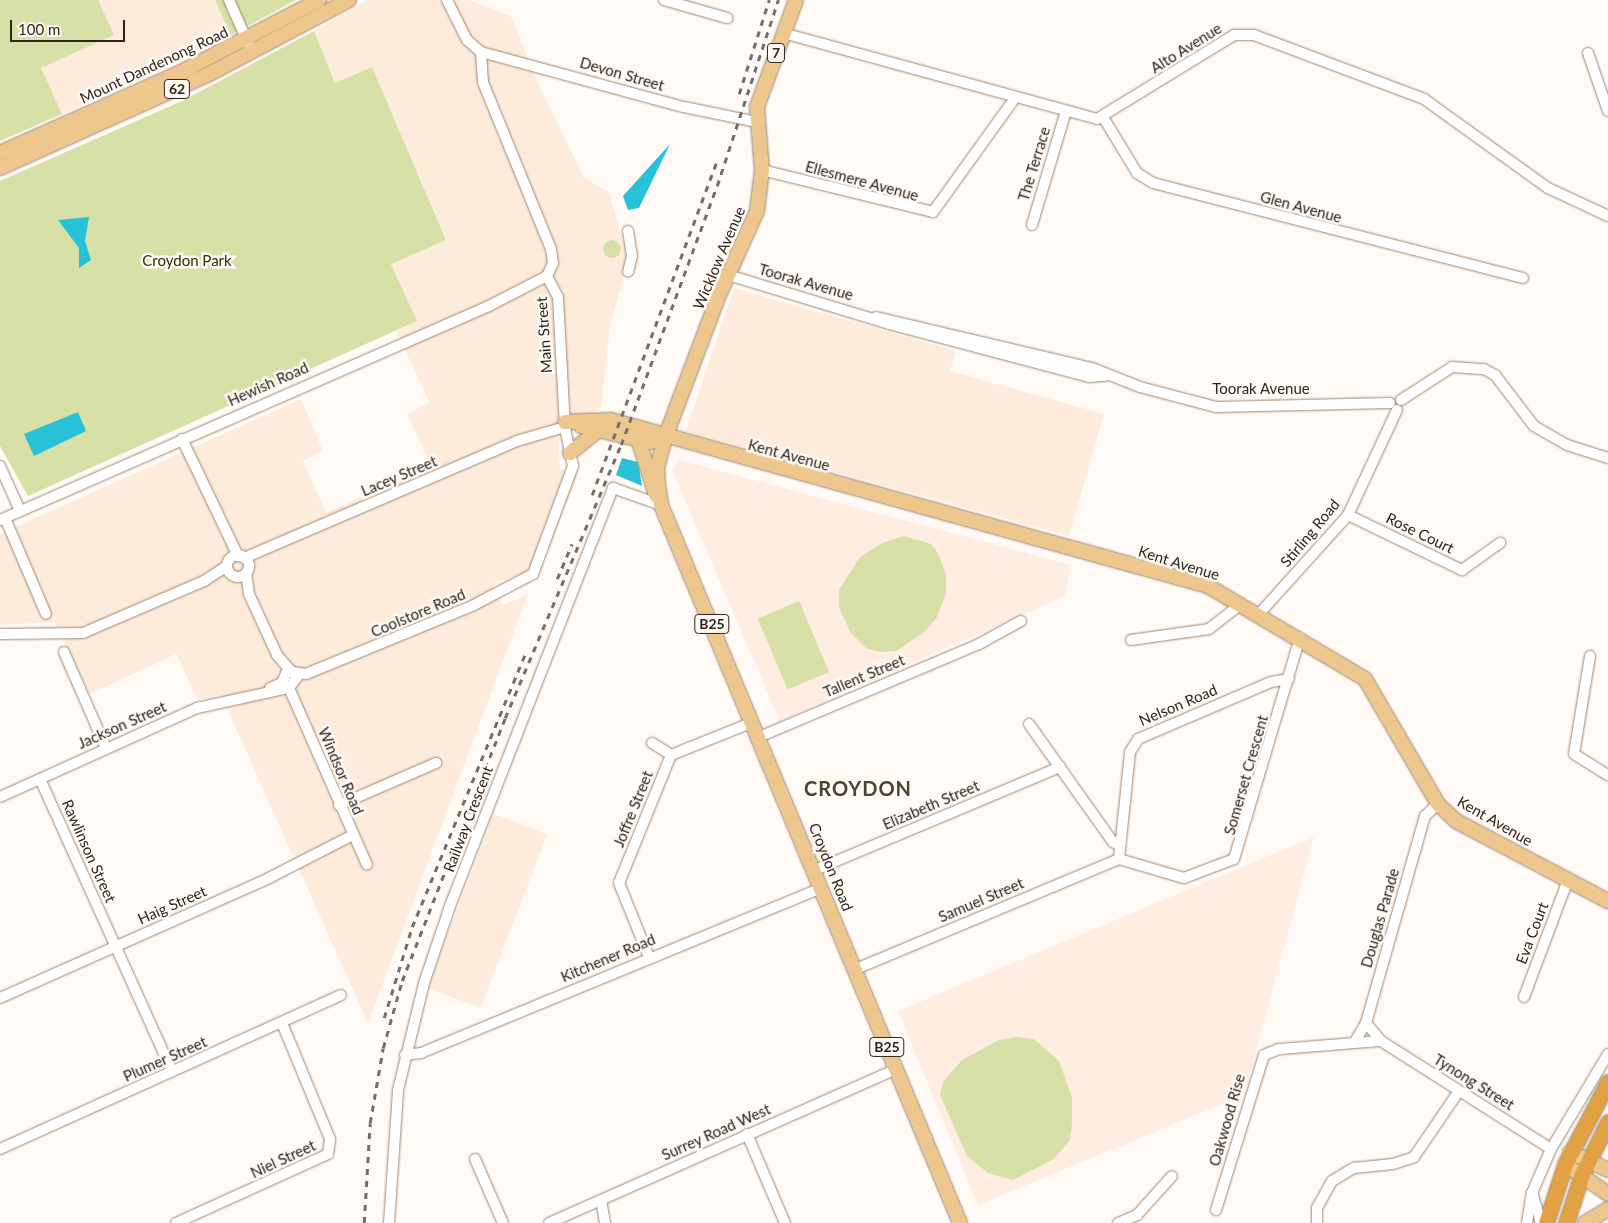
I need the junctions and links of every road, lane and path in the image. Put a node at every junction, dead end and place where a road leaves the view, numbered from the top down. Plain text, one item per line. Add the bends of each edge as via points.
1 (229, 0) edge
2 (320, 0) edge
3 (349, 0) edge
4 (664, 0) edge
5 (796, 0) edge
6 (450, 2) edge
7 (727, 18) dead end
8 (783, 34) junction
9 (246, 38) junction
10 (252, 52) junction
11 (481, 52) junction
12 (1588, 53) dead end
13 (1015, 98) junction
14 (1066, 111) junction
15 (1608, 111) edge
16 (1103, 117) junction
17 (757, 122) junction
18 (0, 153) edge
19 (0, 168) edge
20 (762, 170) junction
21 (1608, 216) edge
22 (1032, 225) dead end
23 (628, 230) dead end
24 (628, 272) dead end
25 (728, 275) junction
26 (547, 276) junction
27 (1523, 278) dead end
28 (1396, 404) junction
29 (565, 424) junction
30 (600, 429) junction
31 (665, 438) junction
32 (182, 439) junction
33 (638, 439) junction
34 (570, 454) junction
35 (1608, 458) edge
36 (0, 466) edge
37 (662, 505) junction
38 (20, 511) junction
39 (1348, 515) junction
40 (2, 519) edge
41 (1500, 543) dead end
42 (537, 563) joint
43 (237, 567) junction
44 (1241, 604) junction
45 (46, 614) dead end
46 (1259, 614) junction
47 (1021, 620) dead end
48 (0, 634) edge
49 (1300, 638) junction
50 (1131, 640) dead end
51 (64, 652) dead end
52 (1590, 656) dead end
53 (288, 669) junction
54 (299, 674) junction
55 (1289, 679) junction
56 (289, 688) junction
57 (260, 693) junction
58 (753, 722) junction
59 (1029, 724) dead end
60 (759, 736) junction
61 (652, 742) dead end
62 (106, 748) junction
63 (671, 755) junction
64 (436, 763) dead end
65 (1060, 767) junction
66 (1608, 775) edge
67 (40, 779) junction
68 (0, 796) edge
69 (339, 804) junction
70 (1438, 804) junction
71 (353, 835) junction
72 (1120, 846) junction
73 (1119, 858) junction
74 (367, 865) dead end
75 (815, 870) junction
76 (1568, 880) junction
77 (822, 888) junction
78 (1608, 901) edge
79 (116, 946) junction
80 (649, 957) junction
81 (856, 969) junction
82 (341, 995) dead end
83 (1524, 997) dead end
84 (0, 998) edge
85 (282, 1023) junction
86 (1366, 1023) junction
87 (1380, 1041) junction
88 (1354, 1042) junction
89 (1608, 1054) edge
90 (405, 1055) junction
91 (896, 1069) junction
92 (172, 1072) junction
93 (1608, 1082) edge
94 (1459, 1091) junction
95 (1608, 1122) edge
96 (748, 1134) junction
97 (0, 1149) edge
98 (1552, 1149) junction
99 (1567, 1158) junction
100 (474, 1159) dead end
101 (1588, 1160) junction
102 (1608, 1170) edge
103 (1582, 1174) junction
104 (1172, 1176) dead end
105 (1532, 1193) junction
106 (1608, 1194) edge
107 (601, 1200) junction
108 (1608, 1209) edge
109 (1216, 1210) dead end
110 (176, 1223) edge
111 (390, 1223) edge
112 (503, 1223) edge
113 (549, 1223) edge
114 (605, 1223) edge
115 (785, 1223) edge
116 (960, 1223) edge
117 (1118, 1223) edge
118 (1317, 1223) edge
119 (1527, 1223) edge
120 (1542, 1223) edge
121 (1546, 1223) edge
122 (1566, 1223) edge
123 (1585, 1223) edge

1 - 9 street
2 - 9 main road, Mount Dandenong Road / 62
3 - 10 main road, Mount Dandenong Road / 62
4 - 7 street
5 - 8 main road, Wicklow Avenue / 7
6 - 11 street via 467,40
8 - 13 street
8 - 17 main road, Wicklow Avenue / 7 via 763,87
9 - 10 street
9 - 18 main road, Mount Dandenong Road / 62
10 - 19 main road, Mount Dandenong Road / 62
11 - 17 street, Devon Street via 684,107
11 - 26 street, Main Street via 482,82 551,249 553,263
12 - 15 street
13 - 14 street
13 - 20 street, Ellesmere Avenue via 933,212 926,214
14 - 16 street
14 - 22 street, The Terrace
16 - 21 street, Alto Avenue via 1234,35 1254,35 1424,99 1548,188
16 - 27 street, Glen Avenue via 1137,173 1153,183
17 - 20 main road, Wicklow Avenue / 7
20 - 25 main road, Wicklow Avenue / 7 via 758,211
23 - 24 street via 632,256
25 - 28 street, Toorak Avenue via 876,317 1092,368 1106,376 1216,407
25 - 31 main road, Wicklow Avenue / 7
26 - 29 street, Main Street via 558,297
26 - 32 street, Hewish Road via 497,303
28 - 35 street via 1452,367 1484,369 1495,375 1534,426 1566,445
28 - 39 street, Stirling Road
29 - 30 main road, Kent Avenue
29 - 31 main road, Kent Avenue via 611,420
29 - 34 street, Main Street
29 - 43 street, Lacey Street
30 - 33 main road, Kent Avenue
30 - 34 main road
31 - 33 main road, Kent Avenue
31 - 37 main road, Croydon Road / B25 via 657,467
31 - 44 main road, Kent Avenue via 1208,586
32 - 38 street, Hewish Road
32 - 43 street
33 - 37 main road via 649,483
34 - 42 street, Main Street via 570,478
36 - 38 street
37 - 58 main road, Croydon Road / B25
37 - 90 street, Railway Crescent via 613,488 450,906 424,983
38 - 40 street, Hewish Road
39 - 41 street, Rose Court via 1462,570
39 - 46 street, Stirling Road
40 - 45 street
42 - 54 street, Coolstore Road via 533,574 520,585 342,663
43 - 48 street, Lacey Street via 83,633
43 - 53 street via 276,655
44 - 46 main road, Kent Avenue
44 - 50 street via 1209,630
46 - 49 main road, Kent Avenue
47 - 60 street, Tallent Street via 979,644
49 - 55 street, Somerset Crescent
49 - 70 main road, Kent Avenue via 1355,670 1372,687
51 - 62 street
52 - 66 street via 1574,754
53 - 54 street
53 - 57 street via 282,683
54 - 56 street
55 - 72 street, Nelson Road via 1271,682 1138,739 1130,752
55 - 73 street, Somerset Crescent via 1234,859 1184,878
56 - 57 street
56 - 69 street, Windsor Road
57 - 62 street, Jackson Street via 197,708
58 - 60 main road, Croydon Road / B25
58 - 63 street
59 - 65 street
60 - 75 main road, Croydon Road / B25
61 - 63 street
62 - 67 street, Jackson Street
63 - 80 street, Joffre Street via 619,883
64 - 69 street
65 - 72 street via 1113,842
65 - 75 street, Elizabeth Street
67 - 68 street, Jackson Street
67 - 79 street, Rawlinson Street
69 - 71 street, Windsor Road
70 - 76 main road, Kent Avenue via 1456,821
70 - 86 street, Douglas Parade via 1422,827
71 - 74 street, Windsor Road
71 - 79 street, Haig Street
72 - 73 street, Nelson Road
73 - 81 street, Samuel Street
75 - 77 main road, Croydon Road / B25
76 - 78 main road, Kent Avenue
76 - 83 street, Eva Court
77 - 80 street, Kitchener Road
77 - 81 main road, Croydon Road / B25
79 - 84 street, Haig Street
79 - 92 street, Rawlinson Street
80 - 90 street, Kitchener Road via 421,1053
81 - 91 main road, Croydon Road / B25
82 - 85 street, Plumer Street
85 - 92 street, Plumer Street
85 - 110 street, Niel Street via 330,1139 328,1154
86 - 87 street, Tynong Street
86 - 88 street, Douglas Parade
87 - 88 street
87 - 94 street, Tynong Street
88 - 109 street, Oakwood Rise via 1279,1049 1264,1055
89 - 98 street
90 - 111 street, Railway Crescent via 398,1090
91 - 96 street, Surrey Road West
91 - 116 main road, Croydon Road / B25
92 - 97 street, Plumer Street
93 - 99 highway
94 - 98 street, Tynong Street
94 - 118 street via 1414,1157 1393,1164 1354,1168 1332,1181 1317,1208
95 - 101 highway
96 - 107 street, Surrey Road West
96 - 115 street
98 - 105 street
99 - 101 main road
99 - 103 main road
99 - 121 highway
100 - 112 street
101 - 102 main road
101 - 103 highway
103 - 106 main road
103 - 122 highway
104 - 117 street via 1137,1215
105 - 119 street
105 - 120 street
107 - 113 street, Surrey Road West
107 - 114 street
108 - 123 main road

